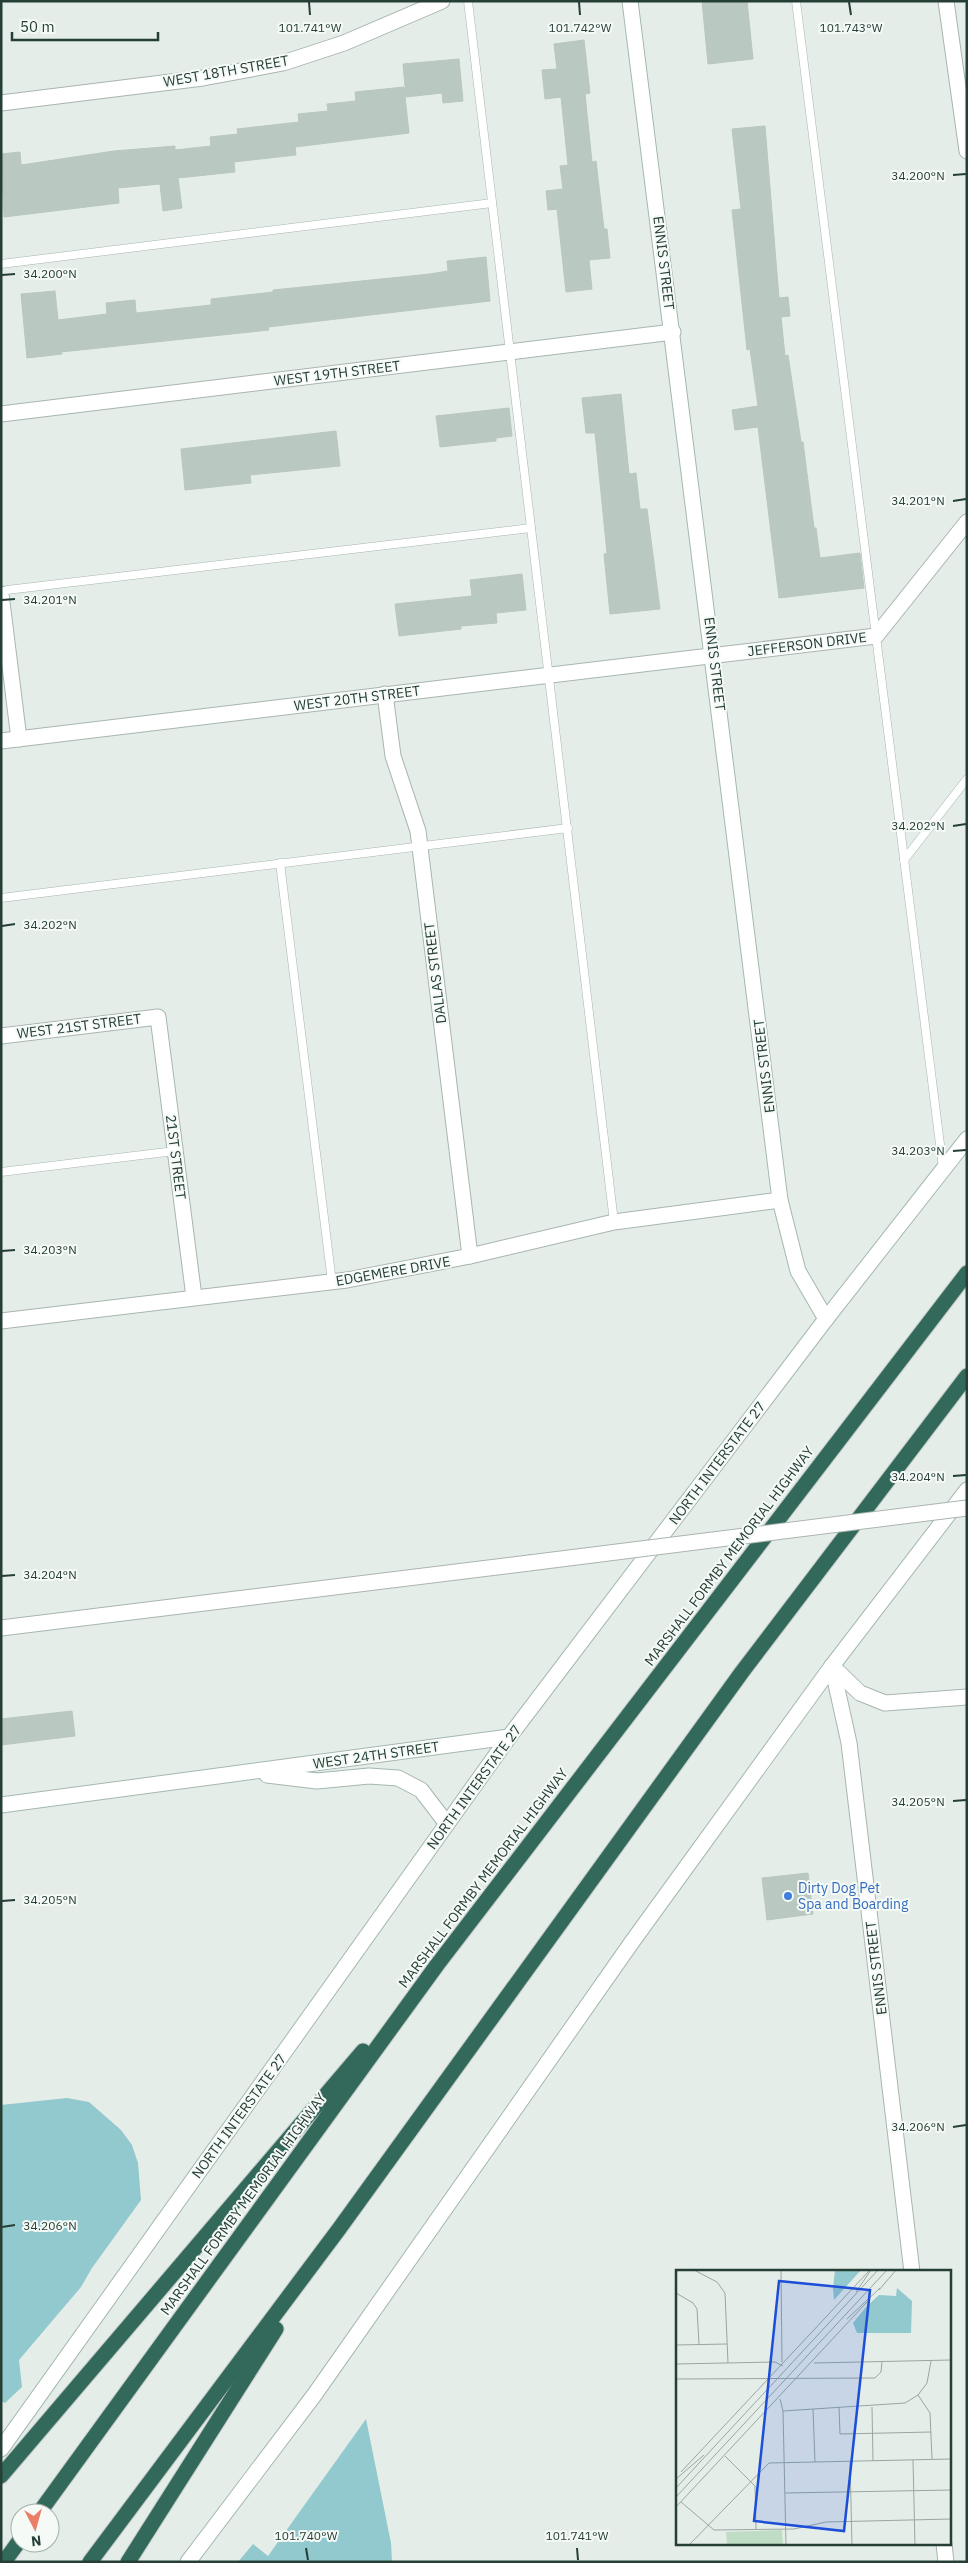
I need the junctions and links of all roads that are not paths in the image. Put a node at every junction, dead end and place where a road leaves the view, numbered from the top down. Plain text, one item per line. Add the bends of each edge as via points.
1 (442, 1) edge
2 (468, 1) edge
3 (630, 1) edge
4 (796, 1) edge
5 (946, 1) edge
6 (1, 103) edge
7 (967, 151) edge
8 (492, 203) junction
9 (1, 264) edge
10 (673, 332) junction
11 (510, 352) junction
12 (1, 414) edge
13 (967, 522) edge
14 (532, 528) junction
15 (1, 593) edge
16 (876, 636) junction
17 (714, 656) junction
18 (549, 675) junction
19 (385, 694) junction
20 (20, 739) junction
21 (1, 742) edge
22 (967, 779) edge
23 (568, 828) junction
24 (420, 846) junction
25 (904, 860) junction
26 (280, 863) junction
27 (1, 898) edge
28 (158, 1017) joint
29 (1, 1036) edge
30 (967, 1139) edge
31 (175, 1151) junction
32 (943, 1170) junction
33 (1, 1172) edge
34 (780, 1200) junction
35 (614, 1222) junction
36 (470, 1256) junction
37 (967, 1273) edge
38 (332, 1282) junction
39 (194, 1297) junction
40 (826, 1319) junction
41 (1, 1321) edge
42 (967, 1376) edge
43 (967, 1490) edge
44 (967, 1508) edge
45 (1, 1628) edge
46 (832, 1666) junction
47 (967, 1697) edge
48 (509, 1737) junction
49 (243, 1773) junction
50 (1, 1805) edge
51 (447, 1824) junction
52 (437, 1965) junction
53 (339, 2229) junction
54 (912, 2270) edge
55 (1, 2449) edge
56 (1, 2476) edge
57 (46, 2503) edge
58 (944, 2546) edge
59 (90, 2562) edge
60 (128, 2562) edge
61 (188, 2562) edge
62 (946, 2562) edge

1 - 6 street, WEST 18TH STREET via 344,43 283,63 203,78
2 - 8 lane
3 - 10 street, ENNIS STREET
4 - 16 lane
5 - 7 street
8 - 9 lane
8 - 11 lane
10 - 11 street, WEST 19TH STREET
10 - 17 street, ENNIS STREET
11 - 12 street, WEST 19TH STREET
11 - 14 lane
13 - 16 street, JEFFERSON DRIVE
14 - 15 lane
14 - 18 lane
15 - 20 street
16 - 17 street, JEFFERSON DRIVE
16 - 25 lane
17 - 18 street, WEST 20TH STREET
17 - 34 street, ENNIS STREET
18 - 19 street, WEST 20TH STREET
18 - 23 lane
19 - 20 street, WEST 20TH STREET
19 - 24 street, DALLAS STREET via 393,756
20 - 21 street, WEST 20TH STREET
22 - 25 lane
23 - 24 lane
23 - 35 lane
24 - 26 lane
24 - 36 street, DALLAS STREET
25 - 32 lane
26 - 27 lane
26 - 38 lane
28 - 29 street, WEST 21ST STREET
28 - 31 street, 21ST STREET
30 - 32 street, NORTH INTERSTATE 27
31 - 33 lane
31 - 39 street, 21ST STREET
32 - 40 street, NORTH INTERSTATE 27
34 - 35 street, EDGEMERE DRIVE
34 - 40 street, ENNIS STREET via 798,1271
35 - 36 street, EDGEMERE DRIVE
36 - 38 street, EDGEMERE DRIVE
37 - 52 highway, MARSHALL FORMBY MEMORIAL HIGHWAY
38 - 39 street, EDGEMERE DRIVE
39 - 41 street, EDGEMERE DRIVE
40 - 48 street, NORTH INTERSTATE 27
42 - 53 highway via 742,1672
43 - 46 street
44 - 45 street, bridge
46 - 47 street via 860,1693 885,1703
46 - 54 street, ENNIS STREET via 849,1743
46 - 61 street via 626,1950 315,2394
48 - 49 street, WEST 24TH STREET
48 - 51 street, NORTH INTERSTATE 27
49 - 50 street, WEST 24TH STREET
49 - 51 street, WEST 24TH STREET via 317,1781 375,1776 398,1778 421,1790
51 - 55 street, NORTH INTERSTATE 27
52 - 56 highway
52 - 57 highway, MARSHALL FORMBY MEMORIAL HIGHWAY
53 - 59 highway
53 - 60 highway
58 - 62 street

